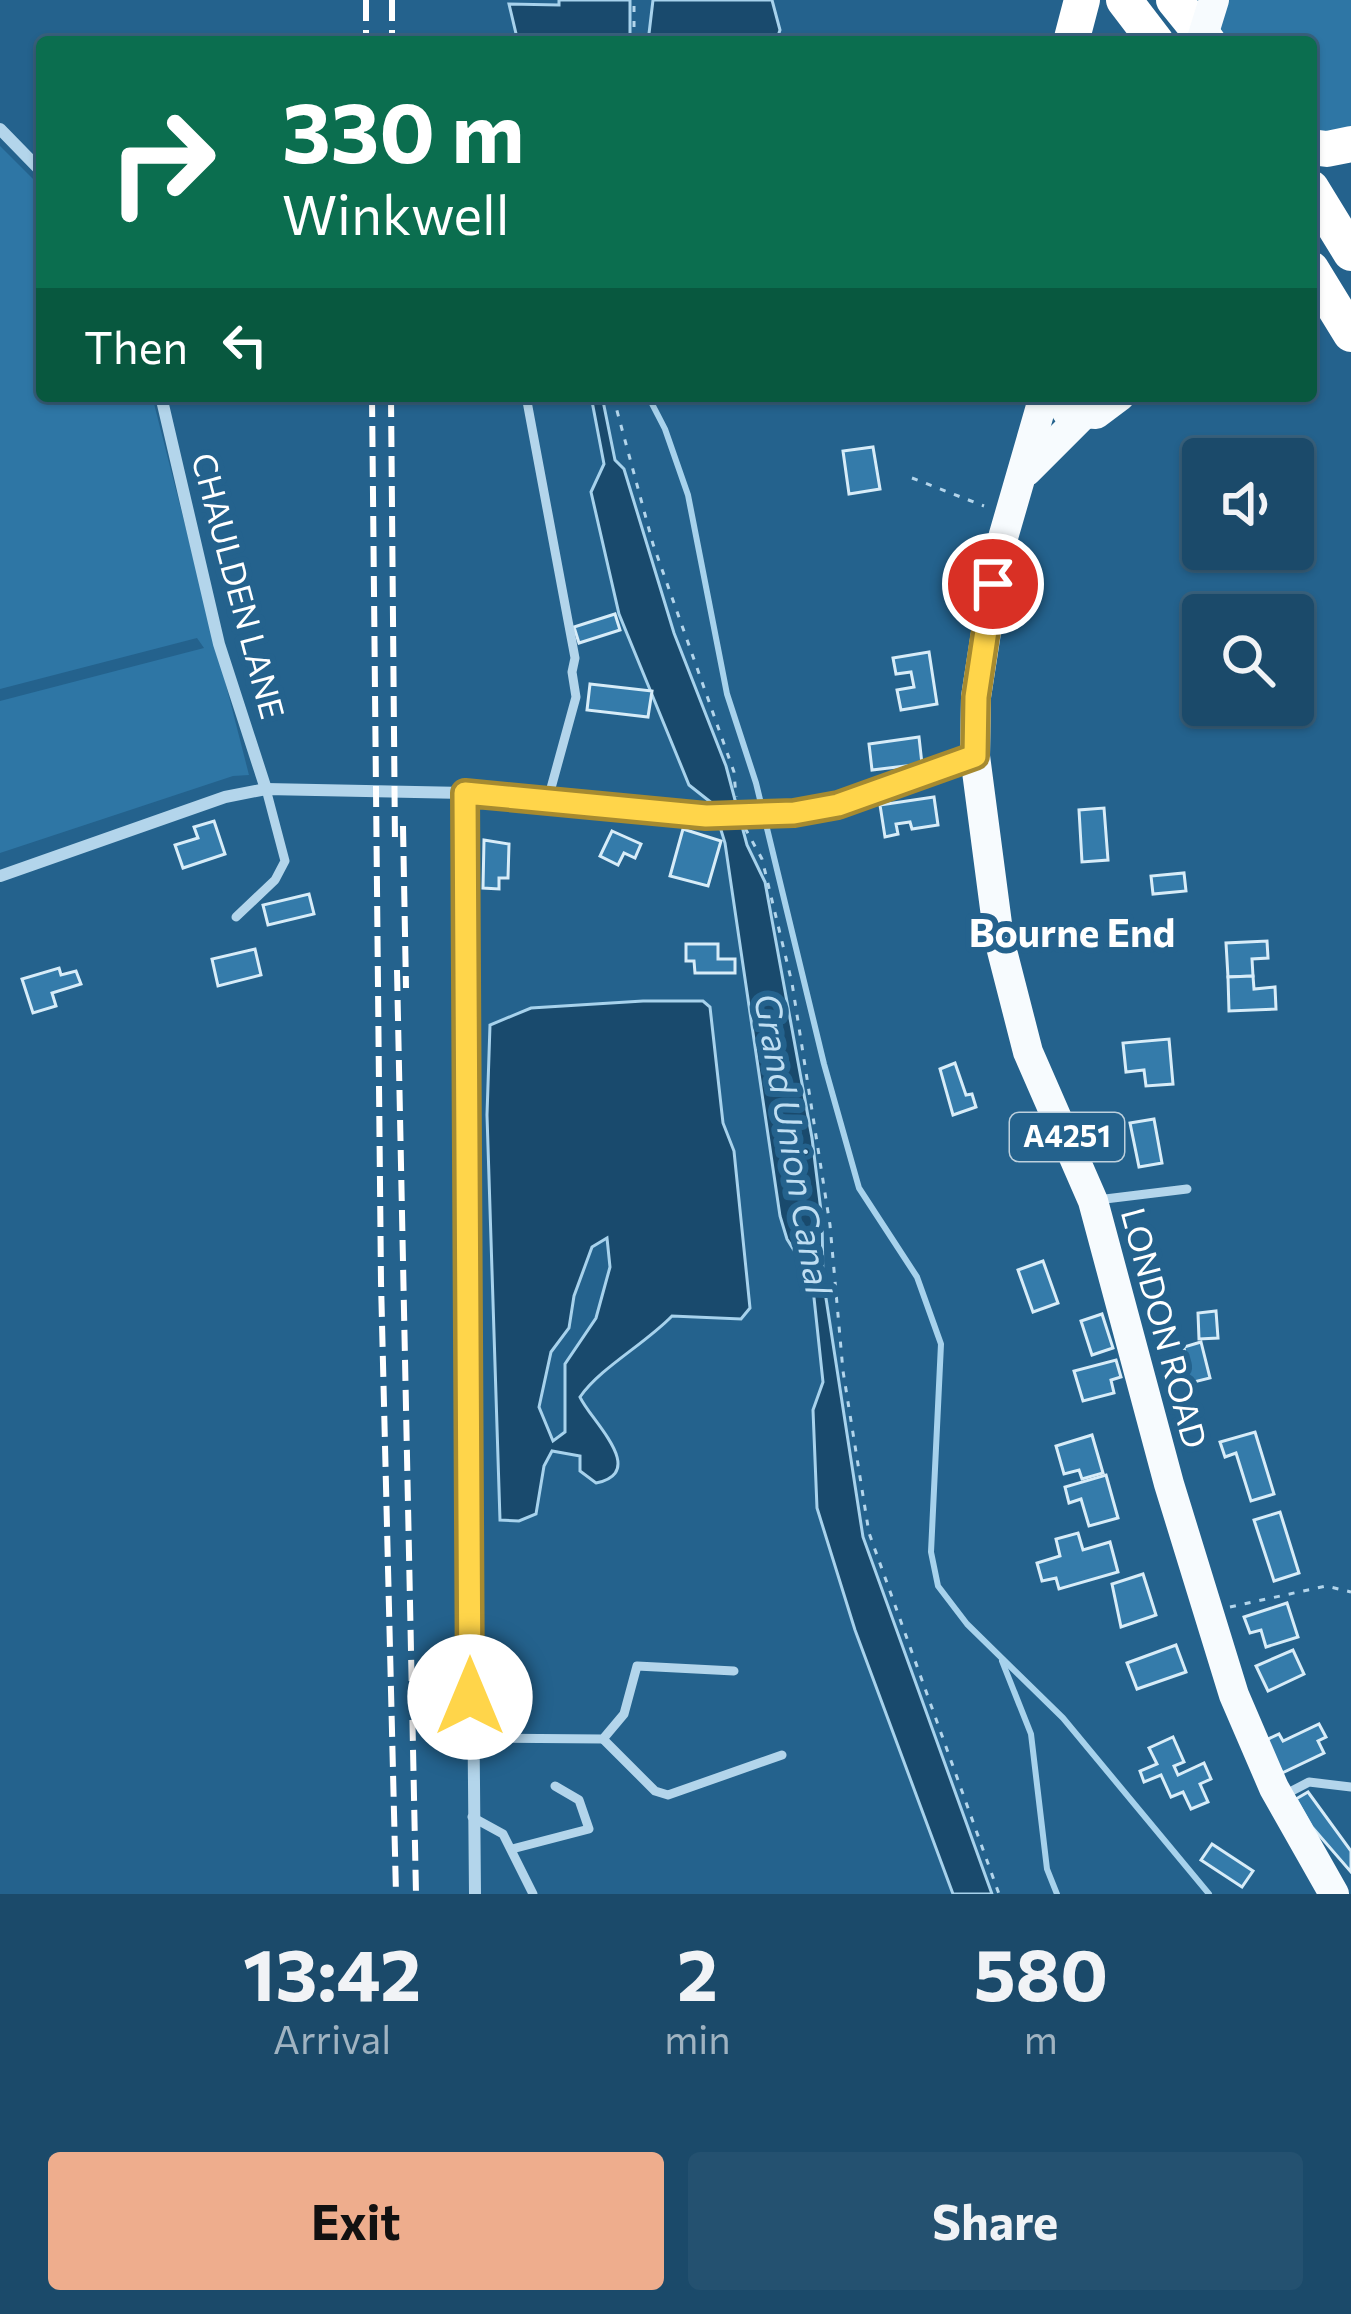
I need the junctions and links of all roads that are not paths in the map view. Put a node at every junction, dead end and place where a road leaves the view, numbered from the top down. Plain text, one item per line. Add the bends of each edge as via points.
1 (1082, 0) edge
2 (1124, 0) edge
3 (1174, 0) edge
4 (1214, 0) edge
5 (1073, 36) edge
6 (1151, 36) edge
7 (1200, 36) edge
8 (1205, 36) edge
9 (0, 129) edge
10 (1351, 144) edge
11 (1317, 148) edge
12 (36, 166) edge
13 (1317, 198) edge
14 (1351, 253) edge
15 (1317, 279) edge
16 (1351, 334) edge
17 (162, 402) edge
18 (527, 402) edge
19 (1045, 402) edge
20 (1053, 402) edge
21 (1114, 402) edge
22 (1082, 416) junction
23 (1016, 482) junction
24 (975, 756) junction
25 (266, 789) junction
26 (465, 793) junction
27 (548, 799) junction
28 (0, 876) edge
29 (236, 917) dead end
30 (1187, 1189) dead end
31 (1093, 1201) junction
32 (734, 1671) dead end
33 (470, 1738) junction
34 (603, 1739) junction
35 (782, 1755) dead end
36 (555, 1786) dead end
37 (1351, 1787) edge
38 (1279, 1798) junction
39 (472, 1817) junction
40 (512, 1849) junction
41 (475, 1894) edge
42 (533, 1894) edge
43 (1334, 1894) edge

1 - 5 highway
2 - 6 highway
3 - 7 highway
4 - 8 main road, bridge
9 - 12 street
10 - 11 highway
13 - 14 highway
15 - 16 highway
17 - 25 street, CHAULDEN LANE via 219,644
18 - 27 lane via 575,658 576,697
19 - 23 main road, LONDON ROAD / A4251
20 - 22 main road
21 - 22 main road
22 - 23 main road
23 - 24 main road, LONDON ROAD / A4251 via 976,697
24 - 27 street via 838,805 776,812 706,816
24 - 31 main road, LONDON ROAD / A4251 via 1013,998
25 - 26 street
25 - 28 street
25 - 29 lane via 286,861
26 - 27 street
26 - 33 street
30 - 31 lane
31 - 38 main road, LONDON ROAD / A4251 via 1234,1696
32 - 34 lane via 638,1666 624,1714
33 - 34 lane
33 - 39 street
34 - 35 lane via 668,1795
36 - 40 lane via 580,1800 589,1829
37 - 38 lane via 1310,1782
38 - 43 main road, LONDON ROAD / A4251
39 - 40 lane via 503,1834
39 - 41 street
40 - 42 lane

